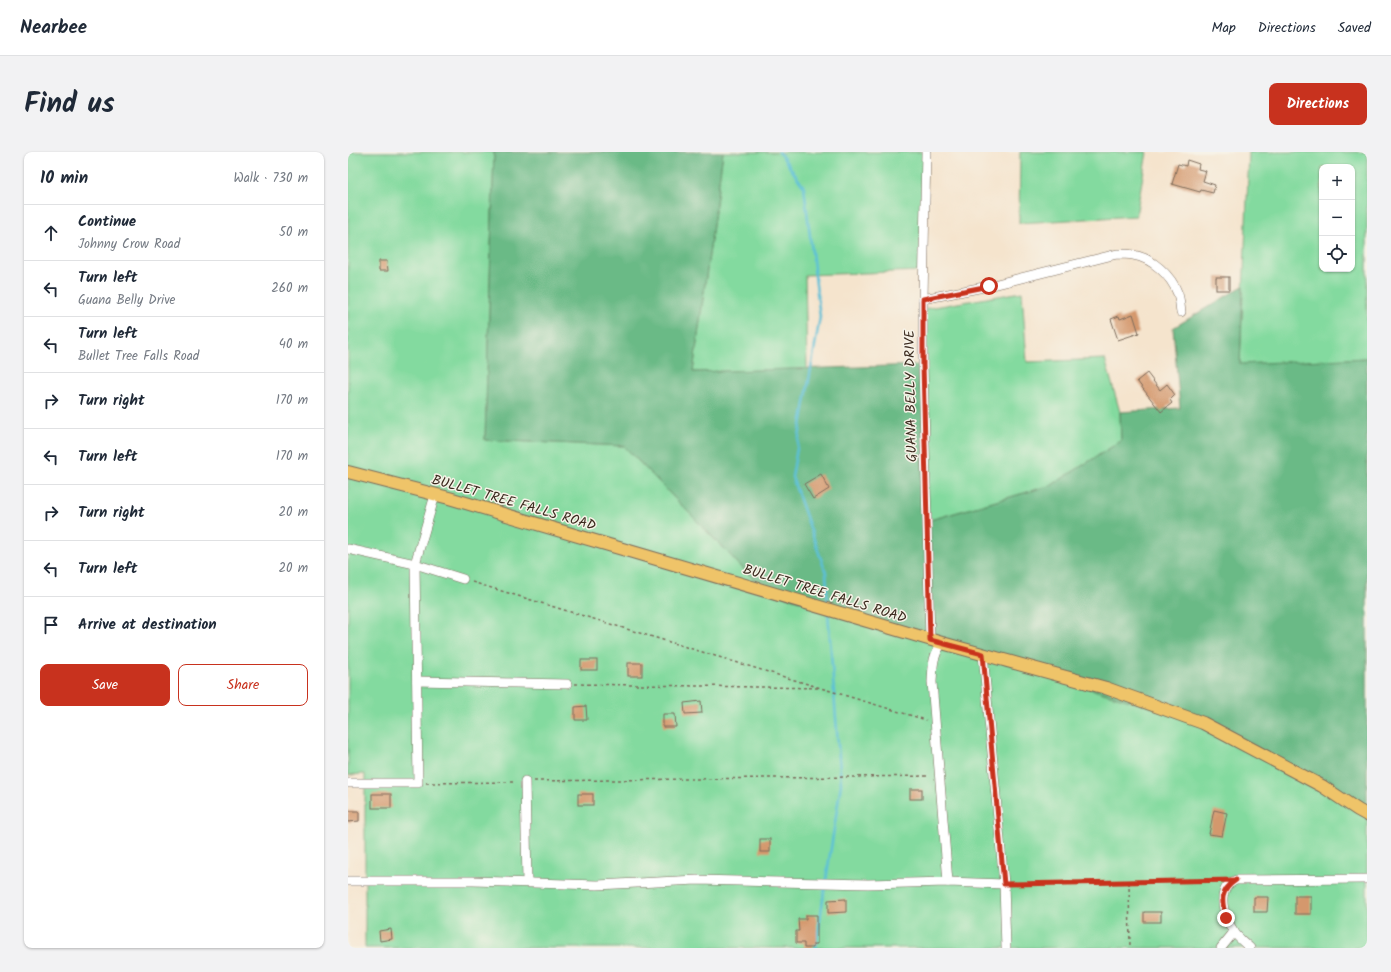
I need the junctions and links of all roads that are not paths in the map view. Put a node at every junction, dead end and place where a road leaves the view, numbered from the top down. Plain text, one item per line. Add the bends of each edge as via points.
1 (926, 152) edge
2 (923, 299) junction
3 (1181, 312) dead end
4 (348, 472) edge
5 (435, 495) junction
6 (348, 549) edge
7 (415, 564) junction
8 (463, 579) road end
9 (930, 640) junction
10 (942, 643) junction
11 (983, 654) junction
12 (417, 682) junction
13 (567, 684) road end
14 (525, 782) road end
15 (348, 783) edge
16 (1367, 815) edge
17 (1367, 879) edge
18 (348, 881) edge
19 (527, 882) junction
20 (948, 882) junction
21 (1004, 884) junction
22 (1234, 932) junction
23 (1006, 948) edge
24 (1221, 948) edge
25 (1250, 948) edge

1 - 2 street, GUANA BELLY DRIVE
2 - 3 street via 989,286 1117,254 1134,255 1151,262 1161,270 1172,282 1178,295
2 - 9 street, GUANA BELLY DRIVE
4 - 5 main road, BULLET TREE FALLS ROAD
5 - 7 street
5 - 9 main road, BULLET TREE FALLS ROAD
6 - 7 street
7 - 8 street
7 - 12 street
9 - 10 main road, BULLET TREE FALLS ROAD
10 - 11 main road, BULLET TREE FALLS ROAD
10 - 20 street via 933,661 932,682
11 - 16 main road, BULLET TREE FALLS ROAD via 1106,688 1203,723 1322,786
11 - 21 street
12 - 13 street
12 - 15 street via 418,783
14 - 19 street
17 - 22 street via 1236,880 1228,885 1223,895 1226,918
18 - 19 street
19 - 20 street via 597,885 697,880 868,884
20 - 21 street
21 - 23 street
22 - 24 street
22 - 25 street

